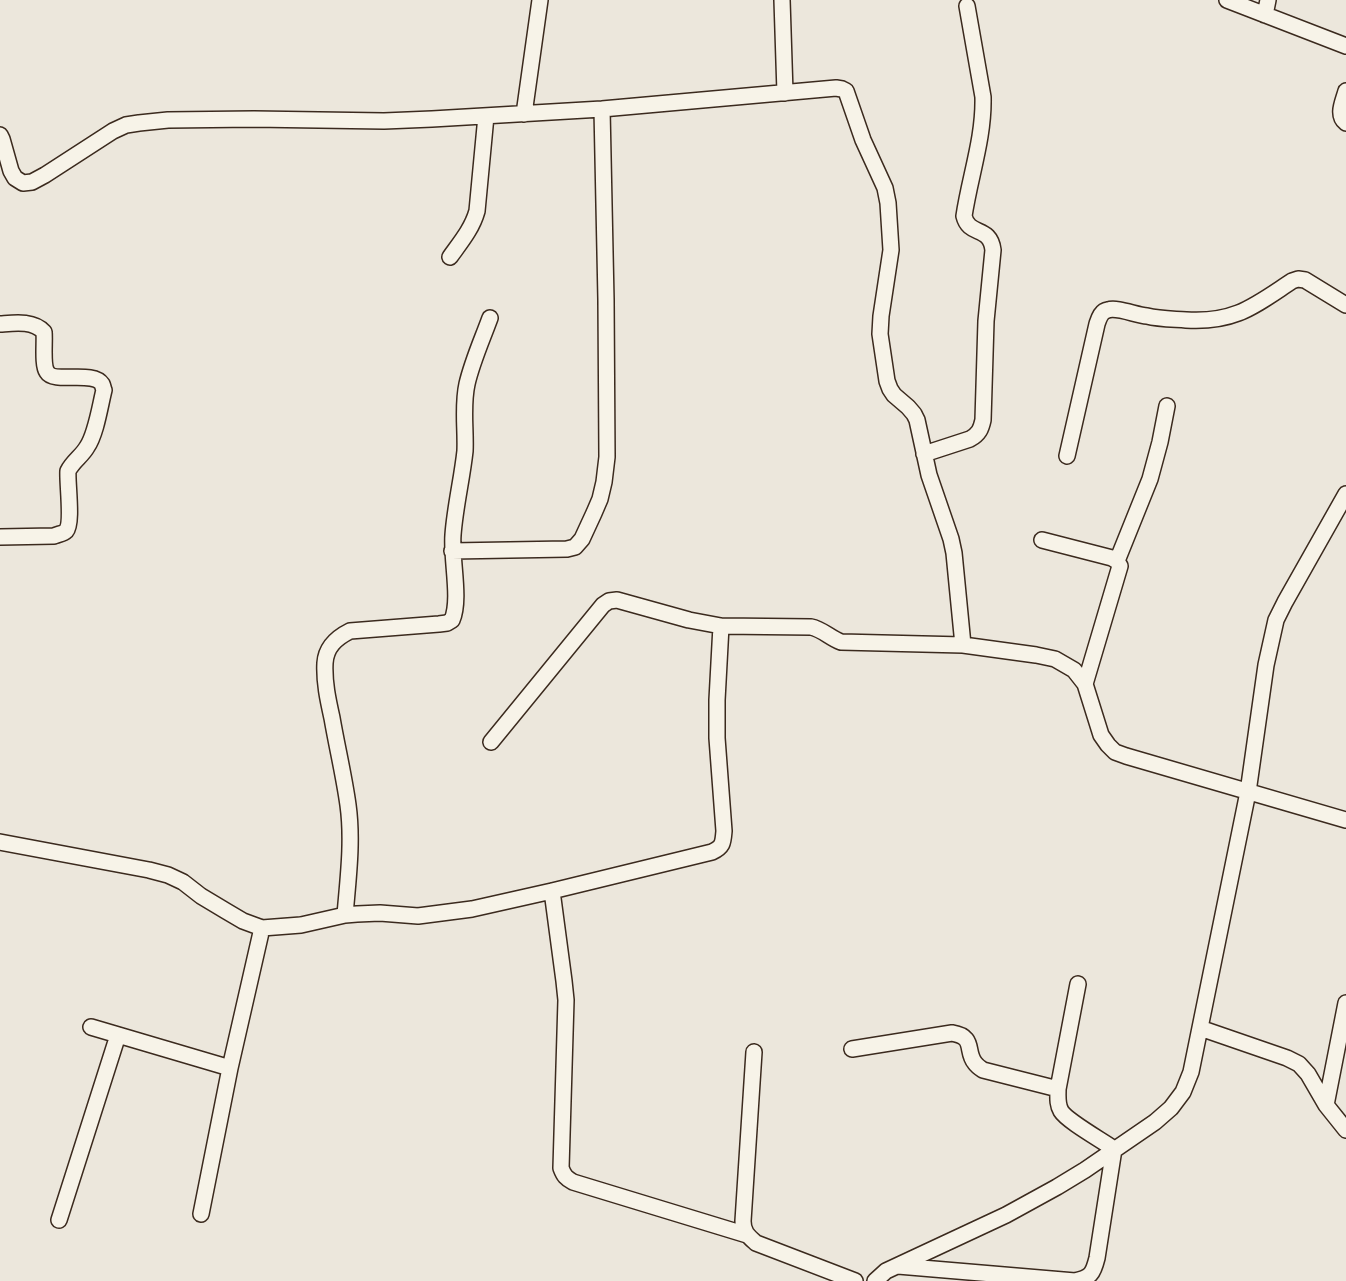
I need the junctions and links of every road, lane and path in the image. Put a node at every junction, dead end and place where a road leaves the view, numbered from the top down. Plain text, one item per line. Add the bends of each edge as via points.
1 (540, 0) edge
2 (782, 0) edge
3 (1227, 0) edge
4 (967, 6) dead end
5 (1266, 7) edge
6 (1346, 46) edge
7 (1346, 91) edge
8 (785, 93) junction
9 (602, 109) junction
10 (524, 114) junction
11 (486, 116) junction
12 (1346, 123) edge
13 (0, 135) edge
14 (450, 258) dead end
15 (1346, 305) edge
16 (490, 318) dead end
17 (0, 324) edge
18 (1167, 406) dead end
19 (924, 454) junction
20 (1067, 456) dead end
21 (1346, 494) edge
22 (0, 537) edge
23 (1042, 540) dead end
24 (452, 551) junction
25 (1117, 560) junction
26 (721, 626) junction
27 (963, 645) junction
28 (1085, 684) junction
29 (491, 742) dead end
30 (1248, 792) junction
31 (1346, 820) edge
32 (0, 842) edge
33 (552, 891) junction
34 (345, 915) junction
35 (262, 928) junction
36 (1078, 984) dead end
37 (1346, 1003) edge
38 (91, 1027) dead end
39 (1200, 1028) junction
40 (118, 1035) junction
41 (852, 1049) dead end
42 (754, 1052) dead end
43 (230, 1068) junction
44 (1058, 1089) junction
45 (1326, 1105) junction
46 (1346, 1130) edge
47 (1114, 1149) junction
48 (201, 1214) dead end
49 (59, 1220) dead end
50 (747, 1235) junction
51 (897, 1266) junction
52 (855, 1281) edge
53 (875, 1281) edge

1 - 10 street
2 - 8 street
3 - 5 street
4 - 19 street via 983,97 983,112 979,148 964,216 965,223 988,237 993,250 986,320 983,420 977,435
5 - 6 street
7 - 12 street via 1340,111
8 - 9 street
8 - 19 street via 836,88 846,91 863,140 885,188 891,250 881,316 881,343 890,389 914,414
9 - 10 street
9 - 24 street via 607,457 600,499 576,547
10 - 11 street
11 - 13 street via 384,121 254,119 139,123 113,131 45,175 32,182 23,183 15,178 11,171
11 - 14 street via 475,219
15 - 20 street via 1311,283 1298,279 1248,309 1228,317 1210,320 1147,317 1108,309 1103,312 1097,324
16 - 24 street via 466,385 465,451
17 - 22 street via 22,323 39,327 44,332 47,373 98,380 104,390 90,442 68,471 70,515 67,530 54,536
18 - 25 street via 1155,463
19 - 27 street via 954,553
21 - 30 street via 1276,620 1266,665
23 - 25 street
24 - 34 street via 456,606 452,620 439,624 350,631 339,636 330,646 325,662 325,684 350,828
25 - 28 street via 1120,566 1118,574
26 - 27 street via 811,627 819,629 834,640 849,643
26 - 29 street via 625,602 609,601 603,605
26 - 33 street via 717,717 723,842 712,852
27 - 28 street via 1056,659 1074,670
28 - 30 street via 1101,735 1115,752
30 - 31 street
30 - 39 street
32 - 35 street via 149,870 168,876 183,882 243,921
33 - 34 street via 440,914
33 - 50 street via 566,1000 561,1168 563,1173 573,1182
34 - 35 street via 301,925
35 - 43 street
36 - 44 street
37 - 45 street
38 - 40 street
39 - 45 street via 1299,1064 1308,1074
39 - 47 street via 1191,1072 1183,1092 1171,1108 1155,1122
40 - 43 street
40 - 49 street
41 - 44 street via 959,1034 968,1042 974,1062 983,1070
42 - 50 street via 743,1221 743,1229
43 - 48 street
44 - 47 street via 1058,1102 1064,1114
45 - 46 street
47 - 51 street via 1085,1170 1031,1202
47 - 51 street via 1097,1258 1091,1275 1086,1278 1075,1281
50 - 52 street via 756,1243
51 - 53 street via 886,1271

